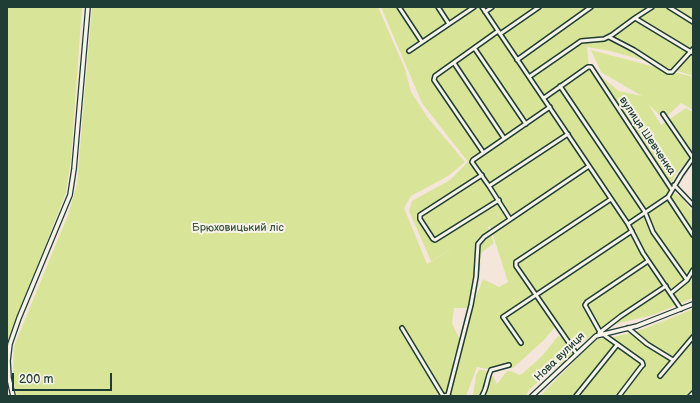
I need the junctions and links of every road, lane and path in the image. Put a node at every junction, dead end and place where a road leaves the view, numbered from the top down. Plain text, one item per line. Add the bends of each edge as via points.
1 (88, 7) edge
2 (399, 7) edge
3 (438, 7) edge
4 (474, 7) edge
5 (482, 7) edge
6 (492, 7) edge
7 (539, 7) edge
8 (592, 7) edge
9 (652, 7) edge
10 (669, 7) edge
11 (674, 8) edge
12 (485, 12) junction
13 (634, 18) junction
14 (693, 22) edge
15 (449, 24) junction
16 (499, 33) junction
17 (609, 37) junction
18 (422, 42) junction
19 (475, 48) junction
20 (409, 51) dead end
21 (692, 52) edge
22 (518, 60) junction
23 (454, 63) junction
24 (529, 77) junction
25 (560, 86) junction
26 (544, 98) junction
27 (550, 107) junction
28 (663, 114) dead end
29 (526, 124) junction
30 (568, 134) junction
31 (504, 138) junction
32 (483, 152) junction
33 (589, 166) junction
34 (482, 175) junction
35 (674, 185) junction
36 (489, 186) junction
37 (672, 190) junction
38 (668, 196) junction
39 (611, 199) junction
40 (499, 200) junction
41 (693, 205) edge
42 (645, 212) junction
43 (510, 219) junction
44 (628, 224) junction
45 (632, 231) junction
46 (693, 235) edge
47 (648, 261) junction
48 (693, 270) edge
49 (686, 280) junction
50 (666, 286) junction
51 (671, 293) junction
52 (536, 295) junction
53 (693, 304) edge
54 (681, 310) junction
55 (402, 328) dead end
56 (628, 328) junction
57 (601, 333) junction
58 (693, 337) edge
59 (521, 343) dead end
60 (616, 345) junction
61 (576, 353) junction
62 (673, 360) junction
63 (508, 364) dead end
64 (660, 376) dead end
65 (8, 378) edge
66 (693, 393) edge
67 (448, 395) edge
68 (13, 396) edge
69 (482, 396) edge
70 (532, 396) edge
71 (576, 396) edge
72 (619, 396) edge
73 (690, 396) edge

1 - 65 street via 70,195 10,344
2 - 18 street
3 - 15 street
4 - 15 street
5 - 12 street
6 - 12 street
7 - 16 street
8 - 22 street
9 - 13 street
10 - 11 street
11 - 14 street
12 - 16 street
13 - 17 street
13 - 21 street
15 - 18 street
16 - 19 street
16 - 22 street
17 - 21 street via 668,72 672,72
17 - 24 street via 582,41
18 - 20 street
19 - 23 street
19 - 29 street
22 - 24 street
23 - 31 street
23 - 32 street via 435,76 434,80
24 - 26 street
25 - 26 street
25 - 37 street, вулиця Шевченка via 591,67
25 - 42 street
26 - 27 street
27 - 29 street
27 - 30 street
28 - 35 street via 693,158
29 - 31 street
30 - 33 street
30 - 36 street
31 - 32 street
32 - 34 street via 472,162
33 - 39 street
33 - 43 street
34 - 36 street
34 - 40 street via 420,215 420,219 436,240
35 - 37 street
35 - 41 street
36 - 40 street
37 - 38 street, вулиця Шевченка
38 - 42 street
38 - 46 street
39 - 44 street
39 - 52 street via 516,262 516,266
40 - 43 street
42 - 44 street
42 - 49 street via 653,232
43 - 67 street via 478,244 471,305
44 - 45 street
45 - 47 street
45 - 52 street
47 - 50 street
47 - 57 street via 585,305
48 - 49 street
49 - 51 street
50 - 51 street
50 - 57 street via 620,316
51 - 54 street
52 - 59 street via 503,317
52 - 61 street
53 - 54 street, Нова вулиця
54 - 56 street, Нова вулиця
55 - 67 street via 443,396
56 - 57 street, Нова вулиця
56 - 62 street via 647,344
57 - 60 street
57 - 61 street, Нова вулиця
58 - 62 street
60 - 71 street
60 - 72 street via 643,364
61 - 70 street, Нова вулиця
62 - 64 street
63 - 69 street via 491,370 486,378 486,389
65 - 68 street
66 - 73 street

